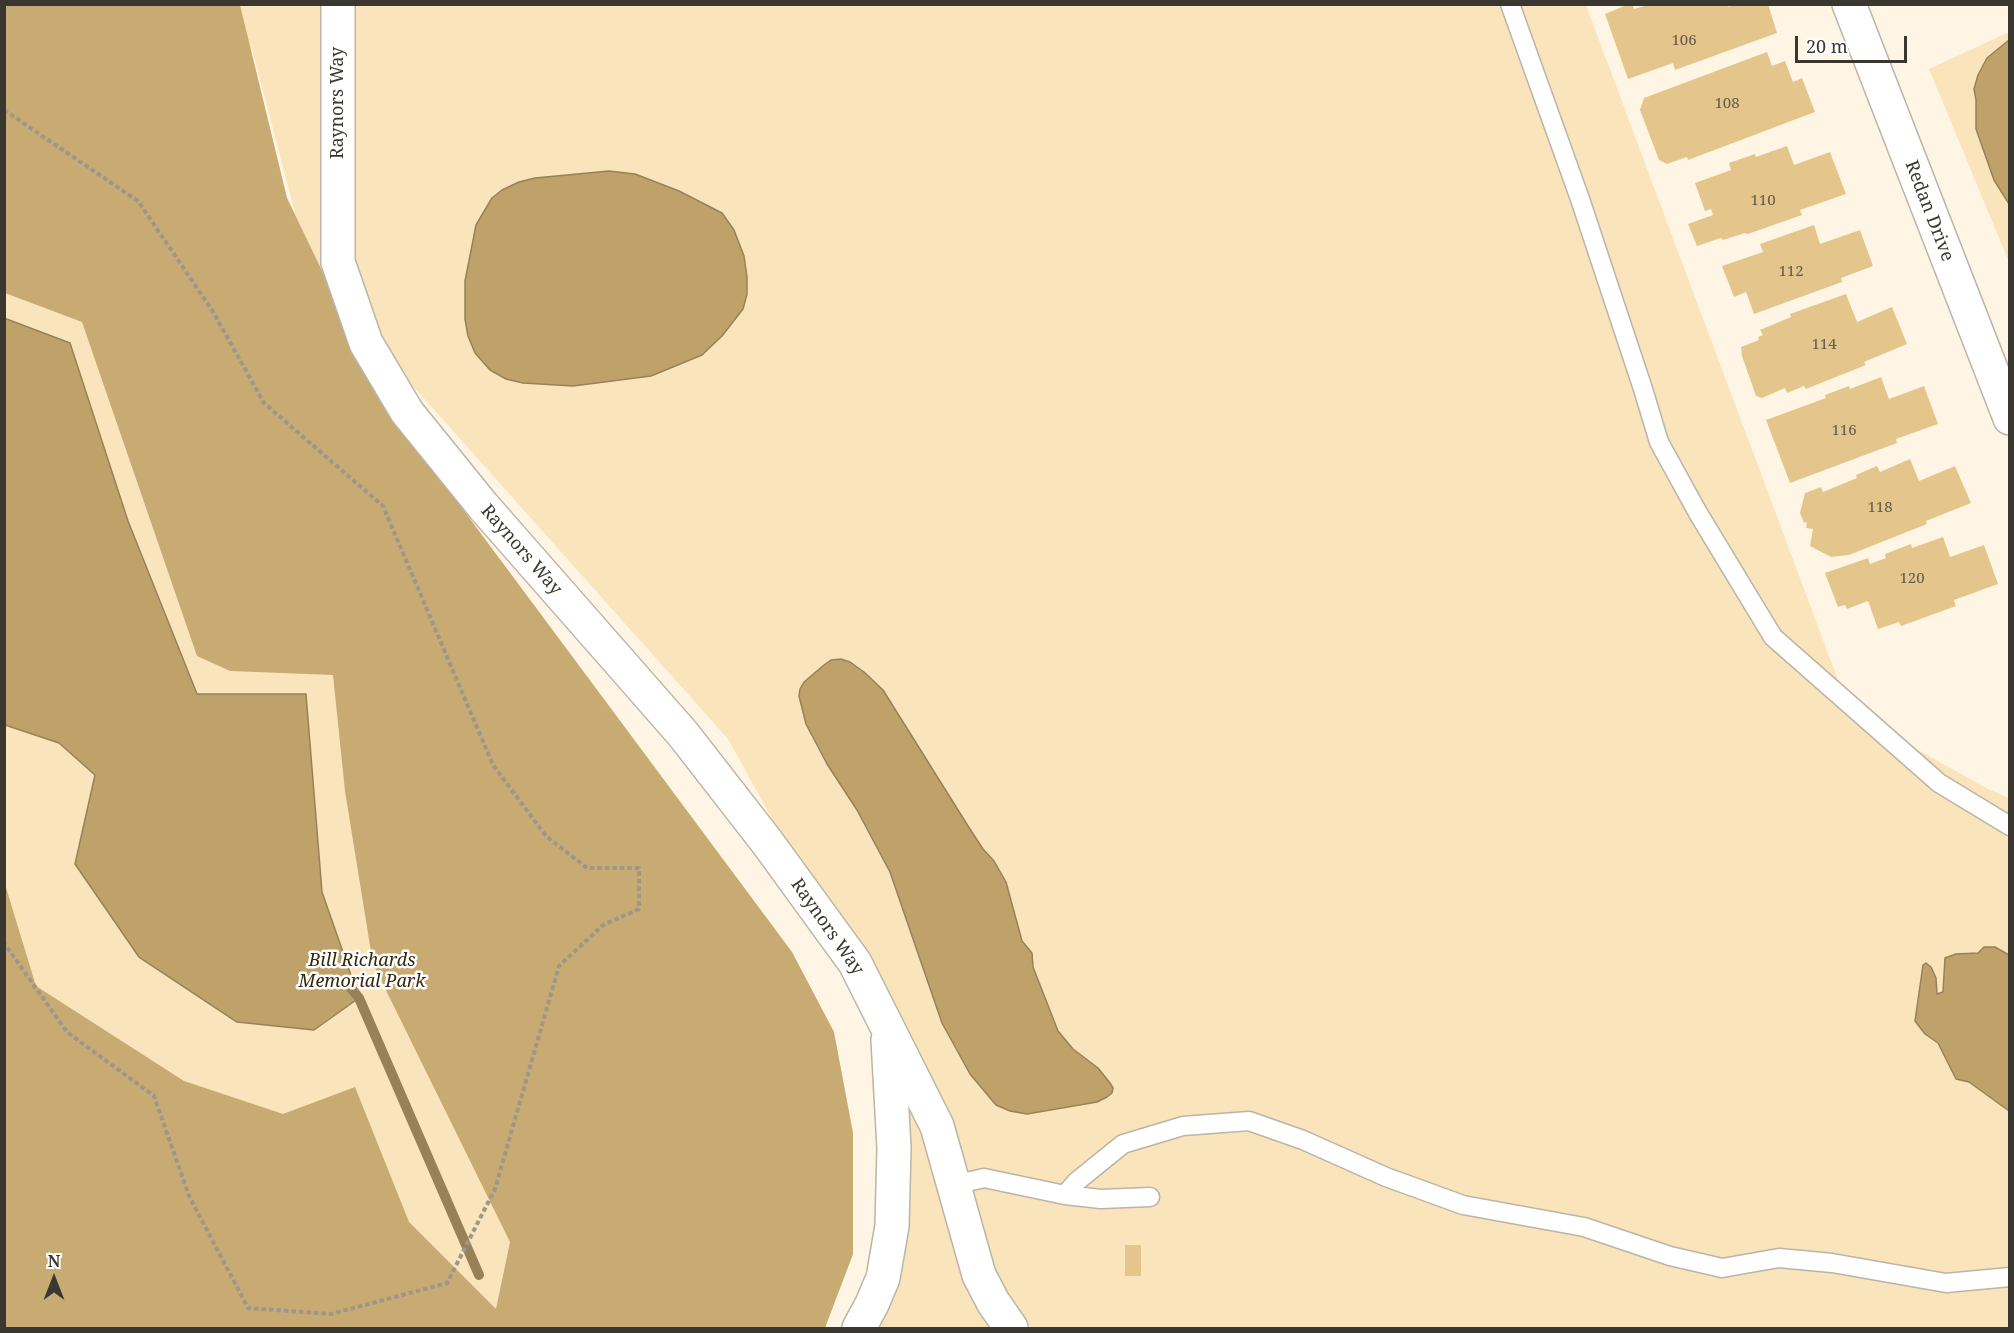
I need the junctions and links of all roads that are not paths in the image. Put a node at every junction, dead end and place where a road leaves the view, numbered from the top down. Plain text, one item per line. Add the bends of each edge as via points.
1 (338, 4) edge
2 (1510, 4) edge
3 (1849, 4) edge
4 (2010, 418) edge
5 (2010, 826) edge
6 (888, 1026) junction
7 (954, 1185) junction
8 (1065, 1195) junction
9 (1150, 1197) dead end
10 (2010, 1277) edge
11 (859, 1329) edge
12 (1011, 1329) edge

1 - 6 street, Raynors Way via 338,262 366,343 407,412 469,489 683,734 767,842 855,963
2 - 5 lane via 1580,199 1659,442 1767,628 1939,783
3 - 4 street, Redan Drive
6 - 7 street, Raynors Way via 938,1126
6 - 11 street, Raynors Way via 894,1148 892,1226 883,1278
7 - 8 lane via 984,1178
7 - 12 street, Raynors Way via 979,1275
8 - 9 lane via 1101,1199
8 - 10 lane via 1123,1144 1183,1126 1249,1121 1463,1206 1584,1227 1670,1256 1722,1268 1779,1258 1947,1283

